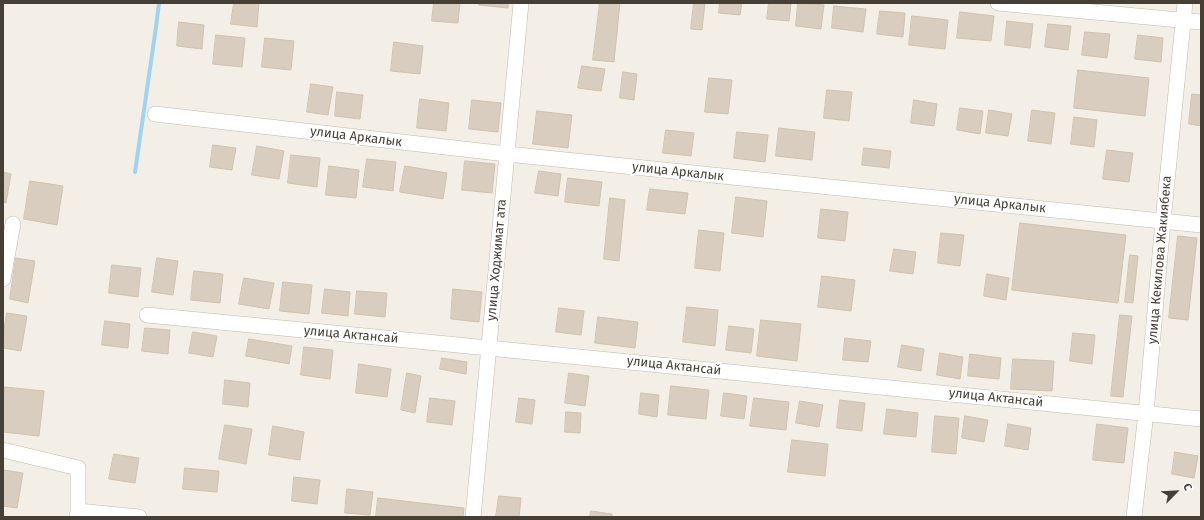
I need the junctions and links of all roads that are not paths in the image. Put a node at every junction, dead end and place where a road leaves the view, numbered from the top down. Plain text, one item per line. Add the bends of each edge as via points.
1 (521, 3) edge
2 (998, 3) edge
3 (1185, 3) edge
4 (1184, 20) junction
5 (1201, 22) edge
6 (155, 114) dead end
7 (506, 154) junction
8 (1163, 221) junction
9 (13, 224) dead end
10 (1201, 225) edge
11 (3, 279) edge
12 (147, 315) dead end
13 (489, 348) junction
14 (1146, 413) junction
15 (1201, 419) edge
16 (3, 450) edge
17 (78, 514) edge
18 (139, 517) edge
19 (473, 517) edge
20 (1134, 517) edge

1 - 7 street, улица Ходжимат ата
2 - 4 street
3 - 4 street, улица Кекилова Жакиябека
4 - 5 street
4 - 8 street, улица Кекилова Жакиябека
6 - 7 street, улица Аркалык
7 - 8 street, улица Аркалык
7 - 13 street, улица Ходжимат ата
8 - 10 street, улица Аркалык
8 - 14 street, улица Кекилова Жакиябека
9 - 11 street
12 - 13 street, улица Актансай
13 - 14 street, улица Актансай
13 - 19 street, улица Ходжимат ата
14 - 15 street, улица Актансай
14 - 20 street, улица Кекилова Жакиябека
16 - 17 street via 78,468
17 - 18 street

